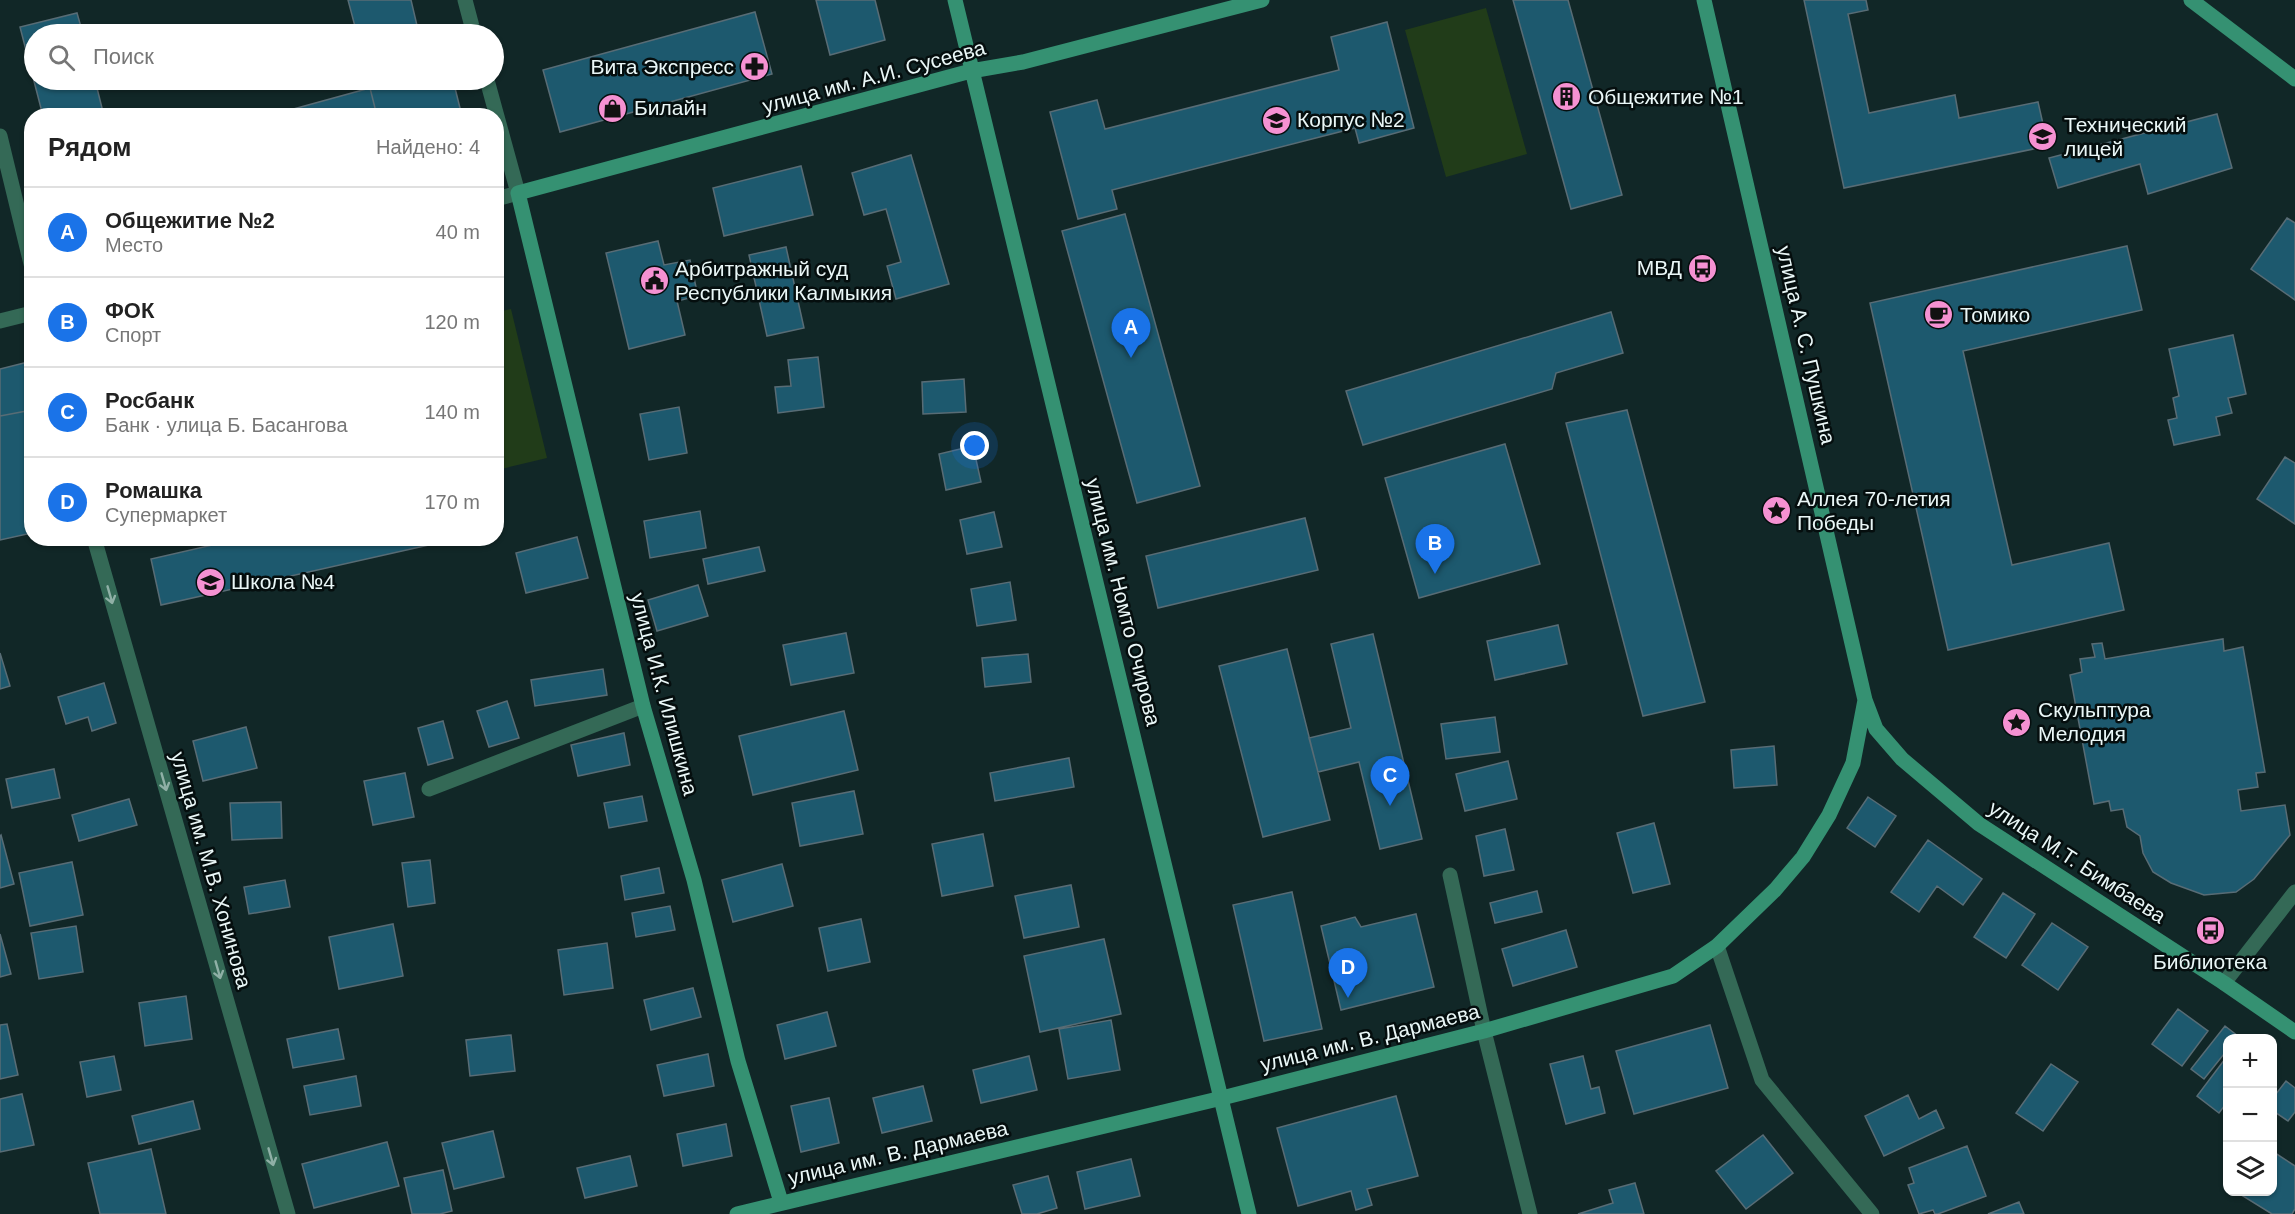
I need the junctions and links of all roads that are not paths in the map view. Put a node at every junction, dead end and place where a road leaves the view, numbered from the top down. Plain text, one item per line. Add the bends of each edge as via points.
1 (465, 0) edge
2 (955, 0) edge
3 (1263, 0) edge
4 (1704, 0) edge
5 (2191, 0) edge
6 (471, 24) edge
7 (971, 71) junction
8 (2295, 79) edge
9 (490, 90) edge
10 (495, 108) edge
11 (0, 136) edge
12 (504, 142) edge
13 (518, 193) junction
14 (504, 197) edge
15 (24, 235) edge
16 (24, 315) edge
17 (0, 321) edge
18 (96, 546) edge
19 (1865, 700) junction
20 (643, 706) junction
21 (429, 789) dead end
22 (1450, 875) dead end
23 (2295, 892) edge
24 (1717, 946) junction
25 (2224, 983) junction
26 (1484, 1031) junction
27 (2295, 1032) edge
28 (1222, 1098) junction
29 (783, 1208) edge
30 (288, 1214) edge
31 (737, 1214) edge
32 (1249, 1214) edge
33 (1530, 1214) edge
34 (1872, 1214) edge

1 - 6 street
2 - 7 street, улица им. Номто Очирова
3 - 7 street, улица им. А.И. Сусеева via 1023,62
4 - 19 street, улица А. С. Пушкина
5 - 8 street
7 - 13 street, улица им. А.И. Сусеева
7 - 28 street, улица им. Номто Очирова
9 - 10 street
11 - 15 street
12 - 13 street
13 - 14 street, улица им. А.И. Сусеева
13 - 20 street, улица И.К. Илишкина
16 - 17 street
18 -> 30 street, улица им. М.В. Хонинова
19 - 24 street, улица им. В. Дармаева via 1853,763 1829,815 1775,890
19 - 25 street, улица М.Т. Бимбаева via 1876,729 1902,759 1979,824
20 - 21 street
20 - 29 street, улица И.К. Илишкина via 694,880 738,1061
22 - 26 street
23 - 25 street
24 - 26 street, улица им. В. Дармаева via 1673,976
24 - 34 street via 1762,1080
25 - 27 street, улица М.Т. Бимбаева
26 - 28 street, улица им. В. Дармаева
26 - 33 street
28 - 29 street, улица им. В. Дармаева
28 - 32 street, улица им. Номто Очирова
29 - 31 street, улица им. В. Дармаева

